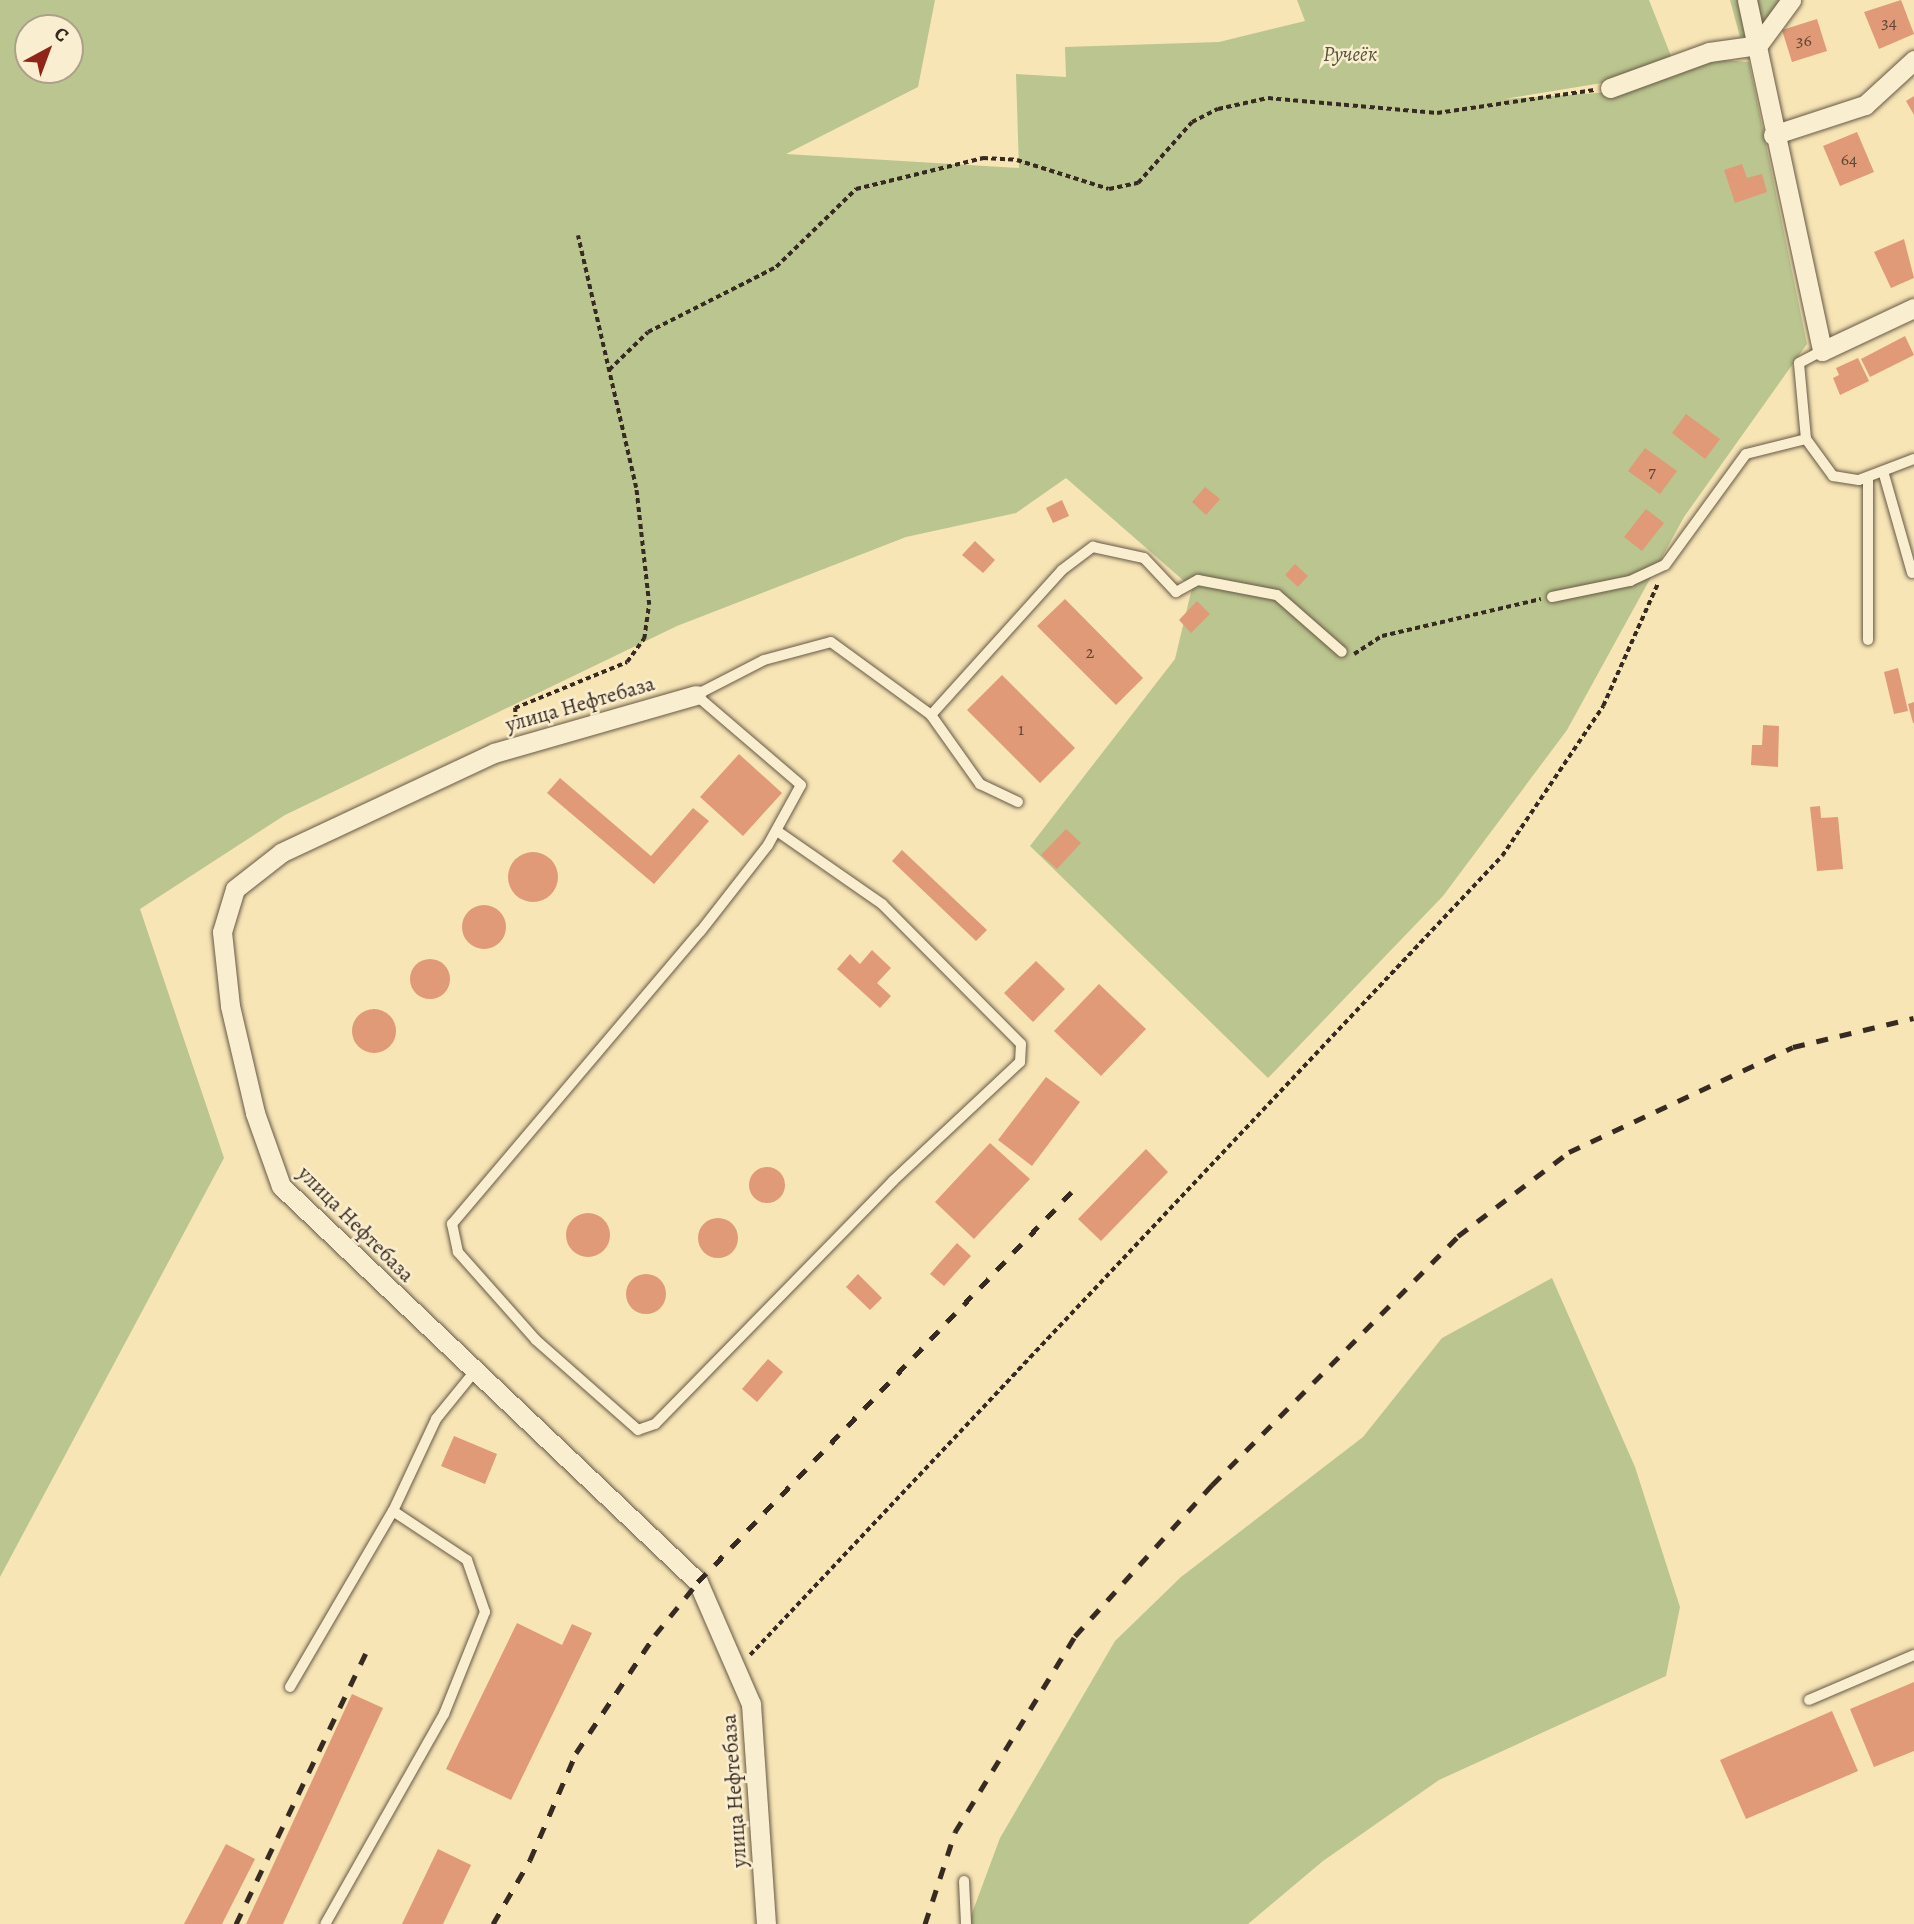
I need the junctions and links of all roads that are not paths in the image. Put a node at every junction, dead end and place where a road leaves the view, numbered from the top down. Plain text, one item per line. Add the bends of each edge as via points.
1 (1747, 0) edge
2 (1791, 0) edge
3 (1758, 45) junction
4 (1914, 60) edge
5 (1610, 88) road end
6 (1773, 135) junction
7 (1914, 308) edge
8 (1822, 351) junction
9 (1806, 439) junction
10 (1914, 459) edge
11 (1883, 471) junction
12 (1868, 478) junction
13 (1912, 573) dead end
14 (1552, 597) road end
15 (1868, 640) dead end
16 (1342, 652) road end
17 (696, 695) junction
18 (931, 715) junction
19 (1018, 802) dead end
20 (777, 831) junction
21 (475, 1371) junction
22 (393, 1511) junction
23 (1914, 1655) edge
24 (289, 1687) dead end
25 (1809, 1700) dead end
26 (964, 1881) dead end
27 (326, 1924) edge
28 (766, 1924) edge
29 (966, 1924) edge

1 - 3 street
2 - 3 street
3 - 5 street via 1709,52
3 - 6 street
4 - 6 street via 1865,105
6 - 8 street
7 - 8 street
8 - 9 lane via 1799,363
9 - 12 lane via 1833,476
9 - 14 lane via 1746,454 1665,565 1630,581
10 - 11 lane
11 - 12 lane
11 - 13 lane
12 - 15 lane
16 - 18 lane via 1277,595 1198,580 1176,592 1144,558 1093,547 1062,570
17 - 18 lane via 764,660 831,642
17 - 20 lane via 801,785
17 - 21 street, улица Нефтебаза via 516,746 281,853 235,889 222,932 230,1006 255,1113 281,1186
18 - 19 lane via 980,784
20 - 20 lane via 700,932 452,1224 458,1252 537,1340 638,1430 655,1424 893,1181 1020,1062 1021,1045 882,904
21 - 22 lane via 436,1419
21 - 28 street, улица Нефтебаза via 698,1582 751,1703
22 - 24 lane
22 - 27 lane via 467,1560 485,1612 444,1714
23 - 25 lane
26 - 29 lane

